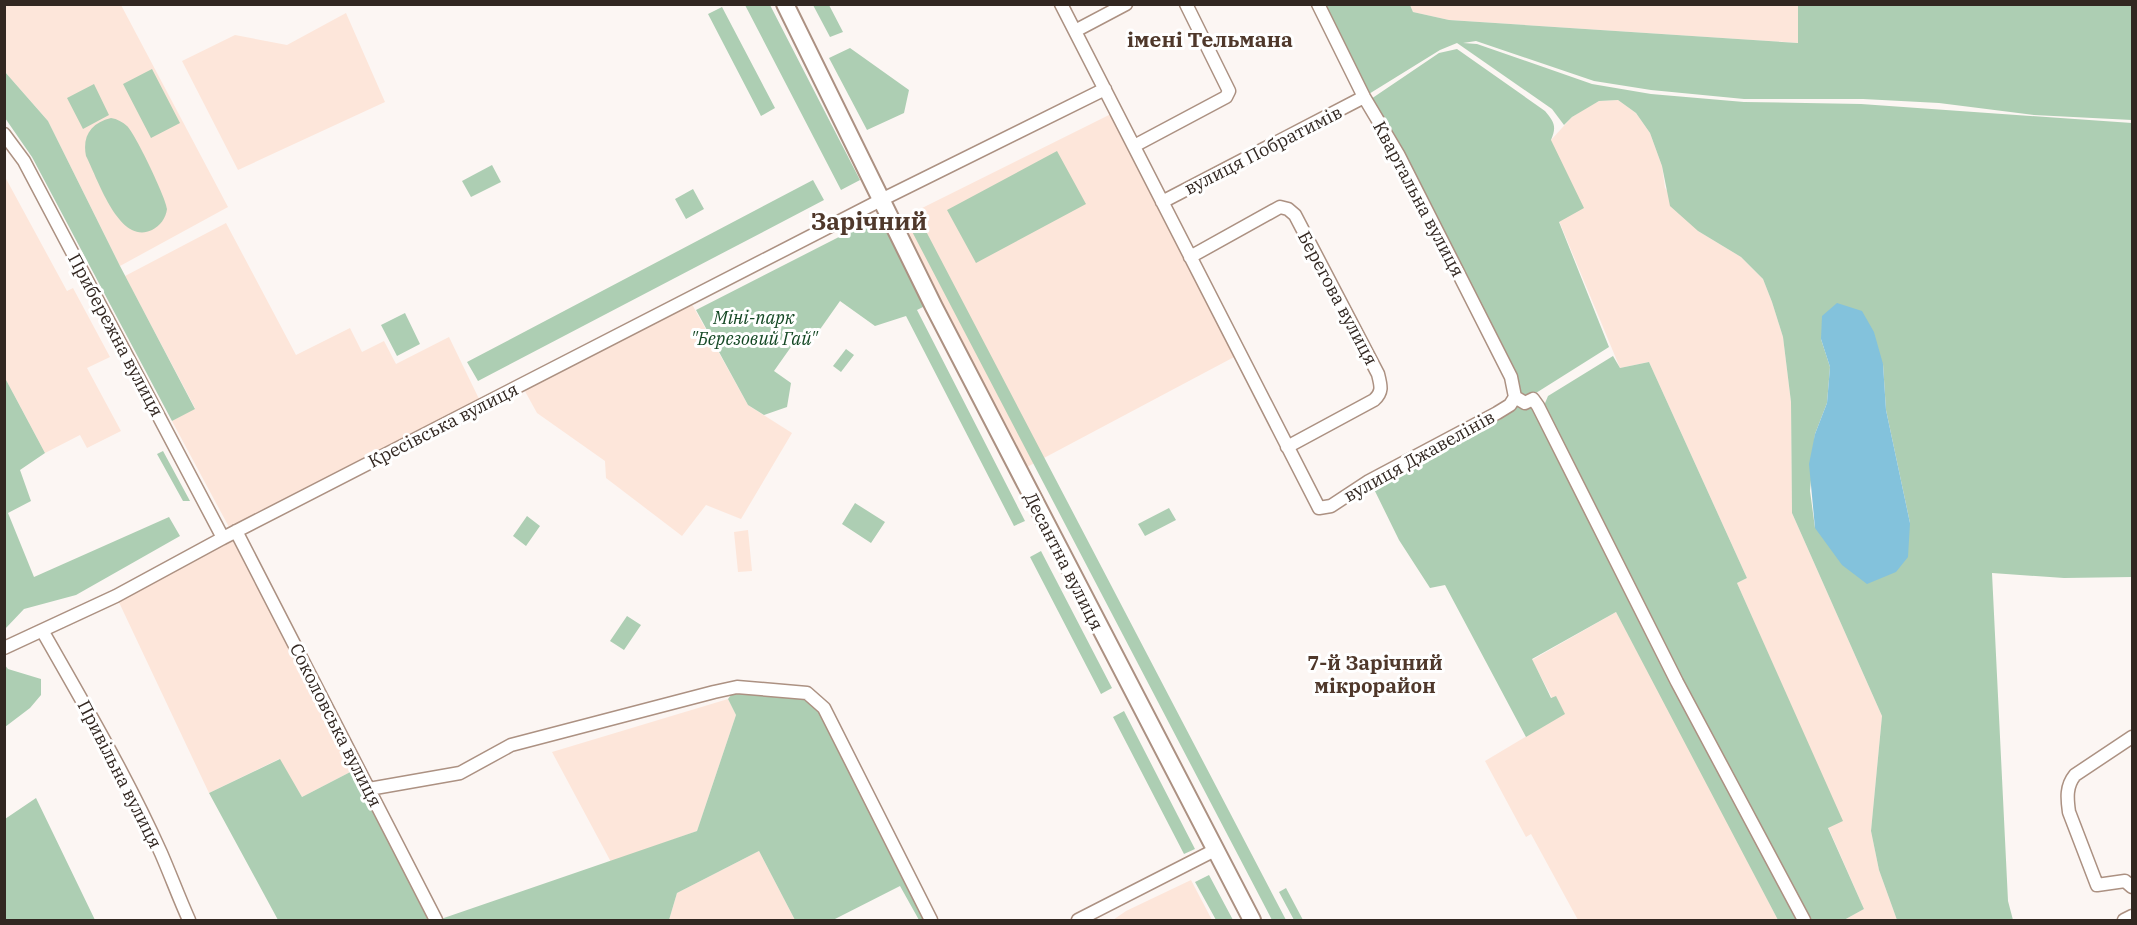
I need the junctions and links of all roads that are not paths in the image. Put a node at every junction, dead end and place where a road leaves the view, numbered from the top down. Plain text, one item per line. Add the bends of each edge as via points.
1 (785, 4) edge
2 (1061, 4) edge
3 (1126, 4) edge
4 (1186, 4) edge
5 (1318, 4) edge
6 (1075, 31) junction
7 (1105, 89) junction
8 (1364, 98) junction
9 (4, 134) edge
10 (1134, 146) junction
11 (881, 200) junction
12 (1162, 202) junction
13 (1190, 257) junction
14 (1515, 397) junction
15 (1287, 447) junction
16 (236, 531) junction
17 (223, 538) junction
18 (43, 632) junction
19 (4, 648) edge
20 (2133, 737) edge
21 (369, 789) junction
22 (1215, 850) junction
23 (2133, 887) edge
24 (189, 921) edge
25 (436, 921) edge
26 (931, 921) edge
27 (1078, 921) edge
28 (1252, 921) edge
29 (1804, 921) edge

1 - 11 main road, Десантна вулиця
2 - 6 street
3 - 6 street
4 - 10 street via 1229,91 1226,97
5 - 8 street, Квартальна вулиця
6 - 7 street
7 - 10 street
7 - 11 street
8 - 12 street, вулиця Побратимів
8 - 14 street, Квартальна вулиця via 1398,154 1511,377
9 - 17 street, Прибережна вулиця via 24,161
10 - 12 street
11 - 16 street, Кресівська вулиця
11 - 22 main road, Десантна вулиця
12 - 13 street
13 - 15 street
13 - 15 street, Берегова вулиця via 1280,207 1288,208 1378,374 1380,394 1374,400
14 - 15 street, вулиця Джавелінів via 1497,413 1331,506 1319,508
14 - 29 street via 1525,403 1533,399 1538,406 1671,672
16 - 17 street, Кресівська вулиця
16 - 21 street, Соколовська вулиця
17 - 18 street, Кресівська вулиця
18 - 19 street, Кресівська вулиця
18 - 24 street, Привільна вулиця via 126,782
20 - 23 street via 2075,775 2068,783 2067,800 2097,885 2125,881
21 - 25 street, Соколовська вулиця
21 - 26 street via 460,773 510,746 737,687 807,693 824,708
22 - 27 street
22 - 28 main road, Десантна вулиця

